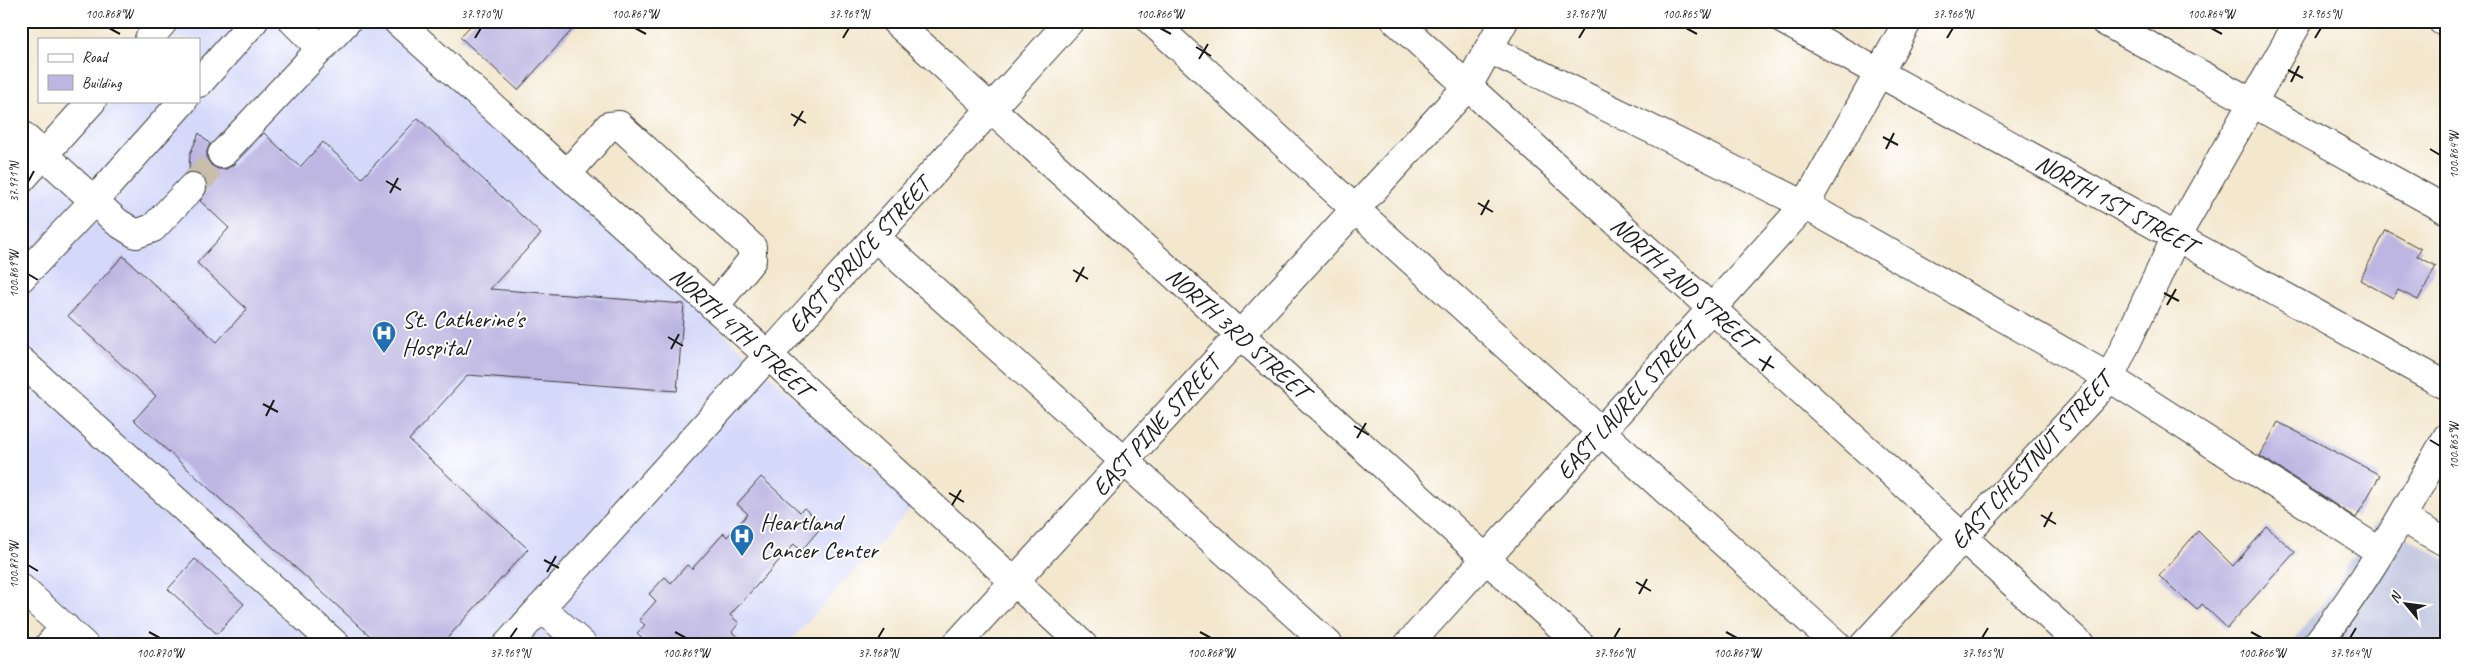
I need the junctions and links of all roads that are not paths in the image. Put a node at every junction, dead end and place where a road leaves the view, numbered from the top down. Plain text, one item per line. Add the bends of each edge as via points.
1 (254, 21) edge
2 (293, 21) edge
3 (347, 21) edge
4 (397, 21) edge
5 (895, 21) edge
6 (1070, 21) edge
7 (1151, 21) edge
8 (1396, 21) edge
9 (1504, 21) edge
10 (1785, 21) edge
11 (1908, 21) edge
12 (2104, 21) edge
13 (2299, 21) edge
14 (2442, 21) edge
15 (2447, 24) edge
16 (321, 49) junction
17 (1489, 49) junction
18 (1878, 73) junction
19 (200, 82) edge
20 (1468, 86) junction
21 (91, 102) edge
22 (182, 102) edge
23 (2253, 103) junction
24 (991, 109) junction
25 (21, 134) edge
26 (44, 154) junction
27 (222, 154) tunnel mouth
28 (567, 174) junction
29 (21, 180) edge
30 (192, 187) tunnel mouth
31 (94, 201) junction
32 (1805, 205) junction
33 (1355, 209) junction
34 (2447, 210) edge
35 (875, 237) junction
36 (2176, 237) junction
37 (21, 278) edge
38 (714, 306) junction
39 (1710, 309) junction
40 (1239, 334) junction
41 (768, 355) junction
42 (21, 361) edge
43 (2110, 378) junction
44 (2447, 386) edge
45 (1601, 430) junction
46 (2447, 437) edge
47 (1123, 462) junction
48 (2402, 518) junction
49 (1964, 537) junction
50 (2447, 543) edge
51 (2380, 551) junction
52 (1486, 558) junction
53 (1014, 582) junction
54 (21, 588) edge
55 (541, 607) junction
56 (66, 639) edge
57 (336, 645) edge
58 (506, 645) edge
59 (583, 645) edge
60 (956, 645) edge
61 (1084, 645) edge
62 (1329, 645) edge
63 (1408, 645) edge
64 (1581, 645) edge
65 (1837, 645) edge
66 (1864, 645) edge
67 (2081, 645) edge
68 (2316, 645) edge

1 - 19 street
2 - 16 street
3 - 16 street
4 - 28 street, NORTH 4TH STREET
5 - 24 street, NORTH 3RD STREET
6 - 24 street, EAST SPRUCE STREET
7 - 33 street
8 - 20 street, NORTH 2ND STREET
9 - 17 street, EAST PINE STREET
10 - 18 street, NORTH 1ST STREET
11 - 18 street, EAST LAUREL STREET
12 - 23 street
13 - 23 street, EAST CHESTNUT STREET
14 - 15 street
16 - 27 street
17 - 20 street, EAST PINE STREET
17 - 32 street
18 - 32 street, EAST LAUREL STREET
18 - 36 street, NORTH 1ST STREET
20 - 33 street, EAST PINE STREET
20 - 39 street, NORTH 2ND STREET
21 - 26 street
22 - 31 street
23 - 34 street
23 - 36 street, EAST CHESTNUT STREET
24 - 35 street, EAST SPRUCE STREET
24 - 40 street, NORTH 3RD STREET
25 - 26 street
26 - 29 street
26 - 31 street
28 - 38 street, NORTH 4TH STREET
28 - 38 street via 609,126 618,125 752,247 752,260
30 - 31 street via 153,228 136,234
31 - 37 street
32 - 39 street, EAST LAUREL STREET
32 - 43 street
33 - 40 street, EAST PINE STREET
33 - 45 street
35 - 41 street, EAST SPRUCE STREET
35 - 47 street
36 - 43 street, EAST CHESTNUT STREET
36 - 44 street, NORTH 1ST STREET
38 - 41 street, NORTH 4TH STREET
39 - 45 street, EAST LAUREL STREET
39 - 49 street, NORTH 2ND STREET
40 - 47 street, EAST PINE STREET
40 - 52 street, NORTH 3RD STREET
41 - 53 street, NORTH 4TH STREET
41 - 55 street, EAST SPRUCE STREET
42 - 57 street
43 - 49 street, EAST CHESTNUT STREET
43 - 51 street
45 - 52 street, EAST LAUREL STREET
45 - 65 street
46 - 48 street
47 - 53 street, EAST PINE STREET
47 - 62 street
48 - 50 street
48 - 51 street
49 - 66 street, EAST CHESTNUT STREET
49 - 67 street, NORTH 2ND STREET
51 - 68 street via 2348,604
52 - 63 street, EAST LAUREL STREET
52 - 64 street, NORTH 3RD STREET
53 - 60 street, EAST PINE STREET
53 - 61 street, NORTH 4TH STREET
54 - 56 street
55 - 58 street, EAST SPRUCE STREET
55 - 59 street

